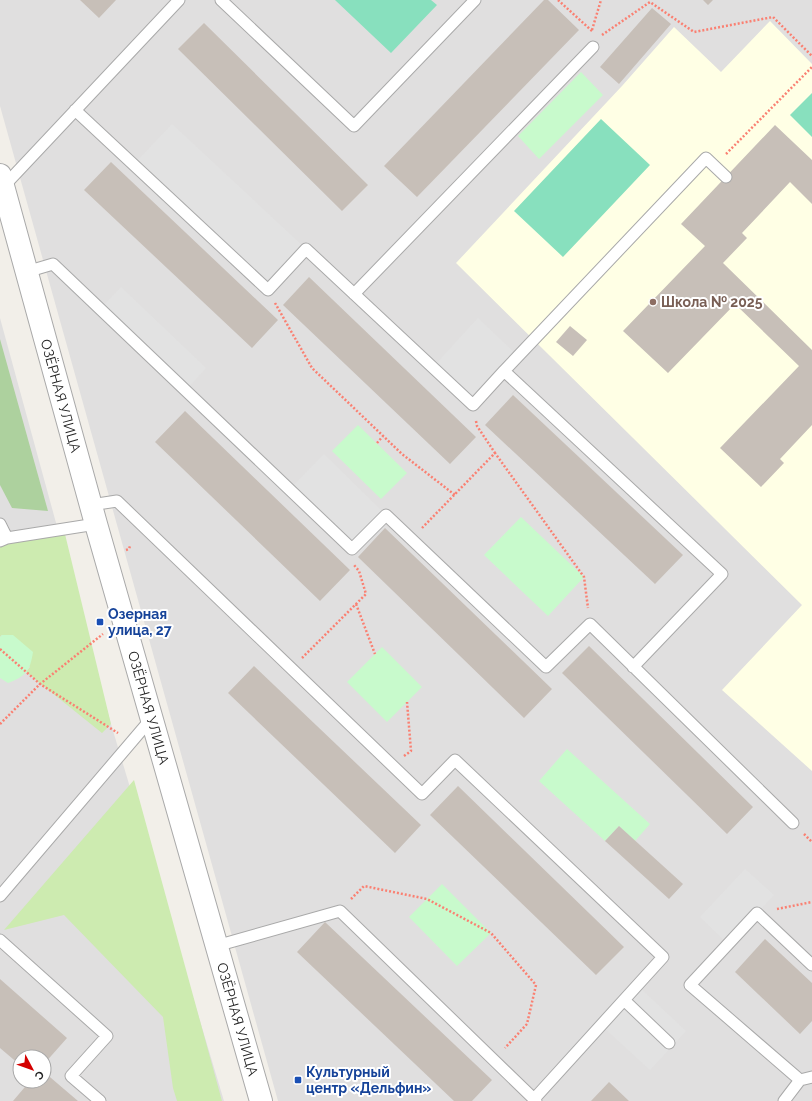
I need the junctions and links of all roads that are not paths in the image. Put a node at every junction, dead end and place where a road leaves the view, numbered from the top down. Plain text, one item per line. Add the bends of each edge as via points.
1 (179, 0) edge
2 (221, 0) edge
3 (475, 0) edge
4 (596, 42) road end
5 (75, 110) junction
6 (726, 177) dead end
7 (2, 181) edge
8 (26, 272) junction
9 (354, 294) junction
10 (504, 371) junction
11 (93, 515) junction
12 (0, 524) edge
13 (4, 540) edge
14 (633, 667) junction
15 (151, 719) junction
16 (792, 823) dead end
17 (0, 896) edge
18 (0, 940) edge
19 (216, 946) junction
20 (812, 965) edge
21 (624, 1000) junction
22 (669, 1043) dead end
23 (812, 1077) edge
24 (800, 1080) junction
25 (535, 1100) edge
26 (100, 1101) edge
27 (261, 1101) edge
28 (784, 1101) edge

1 - 5 lane
2 - 3 lane via 354,126
4 - 9 lane
5 - 7 lane
5 - 9 lane via 268,290 306,249
6 - 10 lane via 706,158
7 - 8 street, ОЗЁРНАЯ УЛИЦА
8 - 11 street, ОЗЁРНАЯ УЛИЦА
8 - 14 lane via 53,264 352,549 386,515 546,667 590,624
9 - 10 lane via 473,404
10 - 14 lane via 722,574
11 - 13 lane
11 - 15 street, ОЗЁРНАЯ УЛИЦА
11 - 21 lane via 117,501 422,794 455,760 663,957
12 - 13 lane
14 - 16 lane
15 - 17 lane
15 - 19 street, ОЗЁРНАЯ УЛИЦА
18 - 26 lane via 107,1036 71,1076
19 - 25 lane via 340,911
19 - 27 street, ОЗЁРНАЯ УЛИЦА
20 - 24 lane via 757,913 690,985
21 - 22 lane
21 - 25 lane
23 - 24 lane
24 - 28 lane

